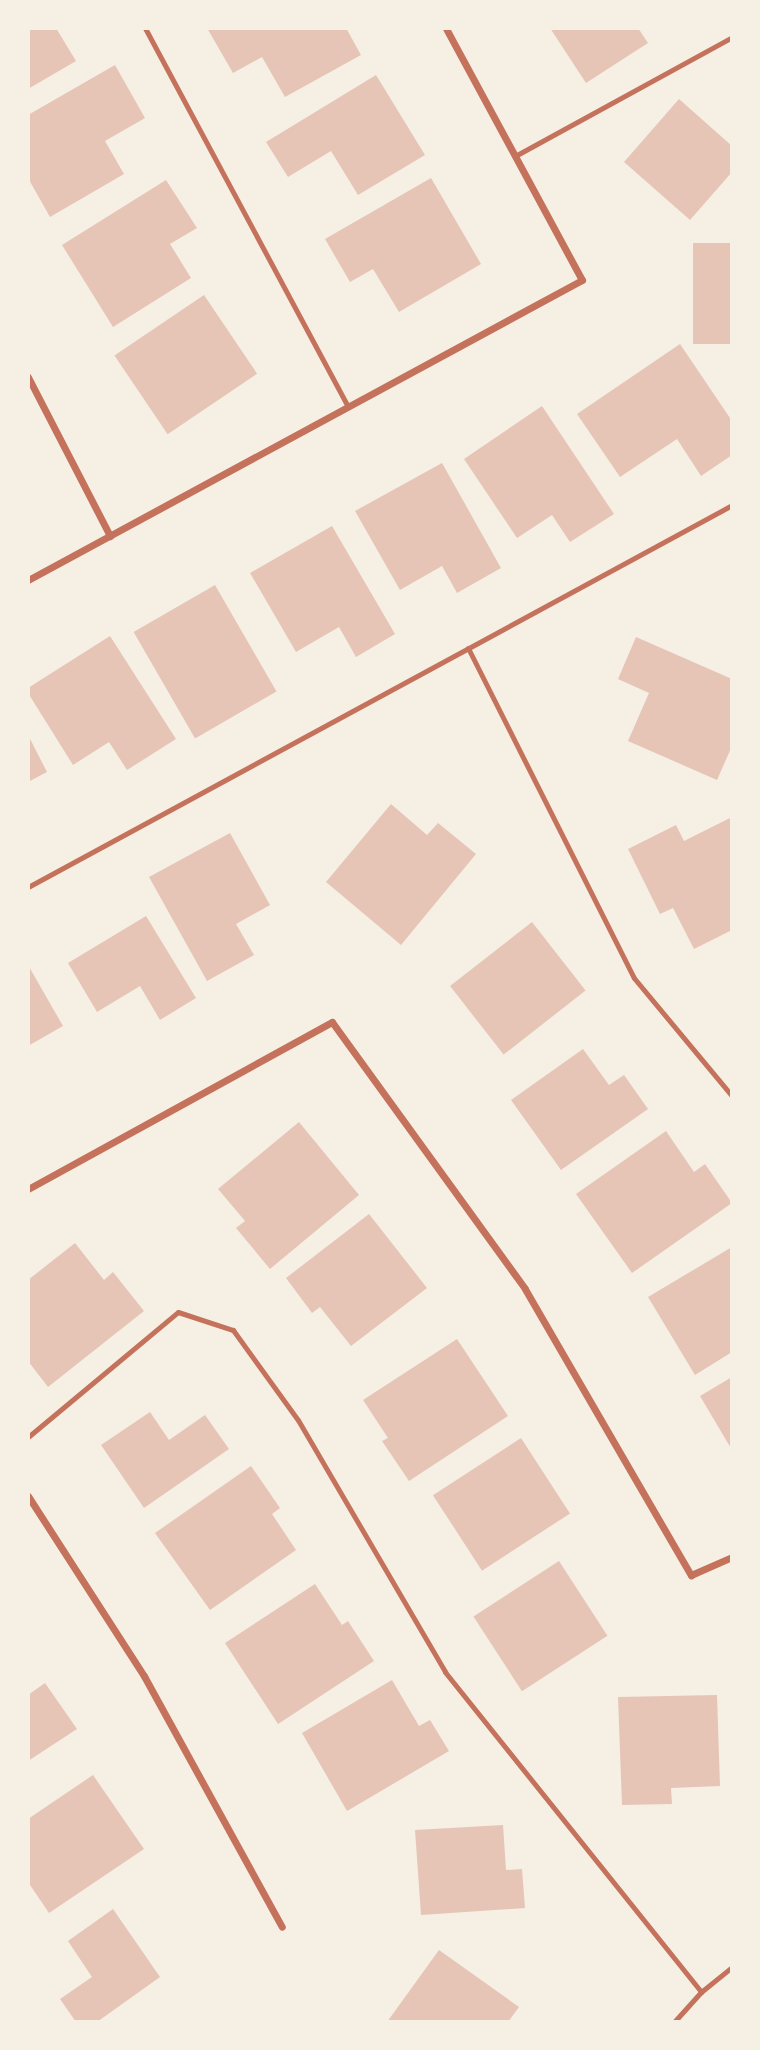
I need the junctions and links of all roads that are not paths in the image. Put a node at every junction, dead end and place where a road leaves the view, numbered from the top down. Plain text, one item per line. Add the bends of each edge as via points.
1 (145, 28) edge
2 (446, 28) edge
3 (732, 37) edge
4 (515, 156) junction
5 (28, 377) edge
6 (348, 407) junction
7 (732, 505) edge
8 (110, 536) junction
9 (28, 580) edge
10 (468, 648) junction
11 (28, 887) edge
12 (732, 1096) edge
13 (28, 1189) edge
14 (28, 1437) edge
15 (28, 1496) edge
16 (732, 1557) edge
17 (282, 1927) dead end
18 (732, 1967) edge
19 (701, 1992) junction
20 (674, 2022) edge

1 - 6 lane
2 - 4 street
3 - 4 lane
4 - 6 street via 582,280
5 - 8 street
6 - 8 street
7 - 10 lane
8 - 9 street
10 - 11 lane
10 - 12 lane via 634,978
13 - 16 street via 331,1022 525,1289 691,1575
14 - 19 lane via 178,1312 233,1330 298,1420 445,1672
15 - 17 street via 144,1676
18 - 19 lane
19 - 20 lane

